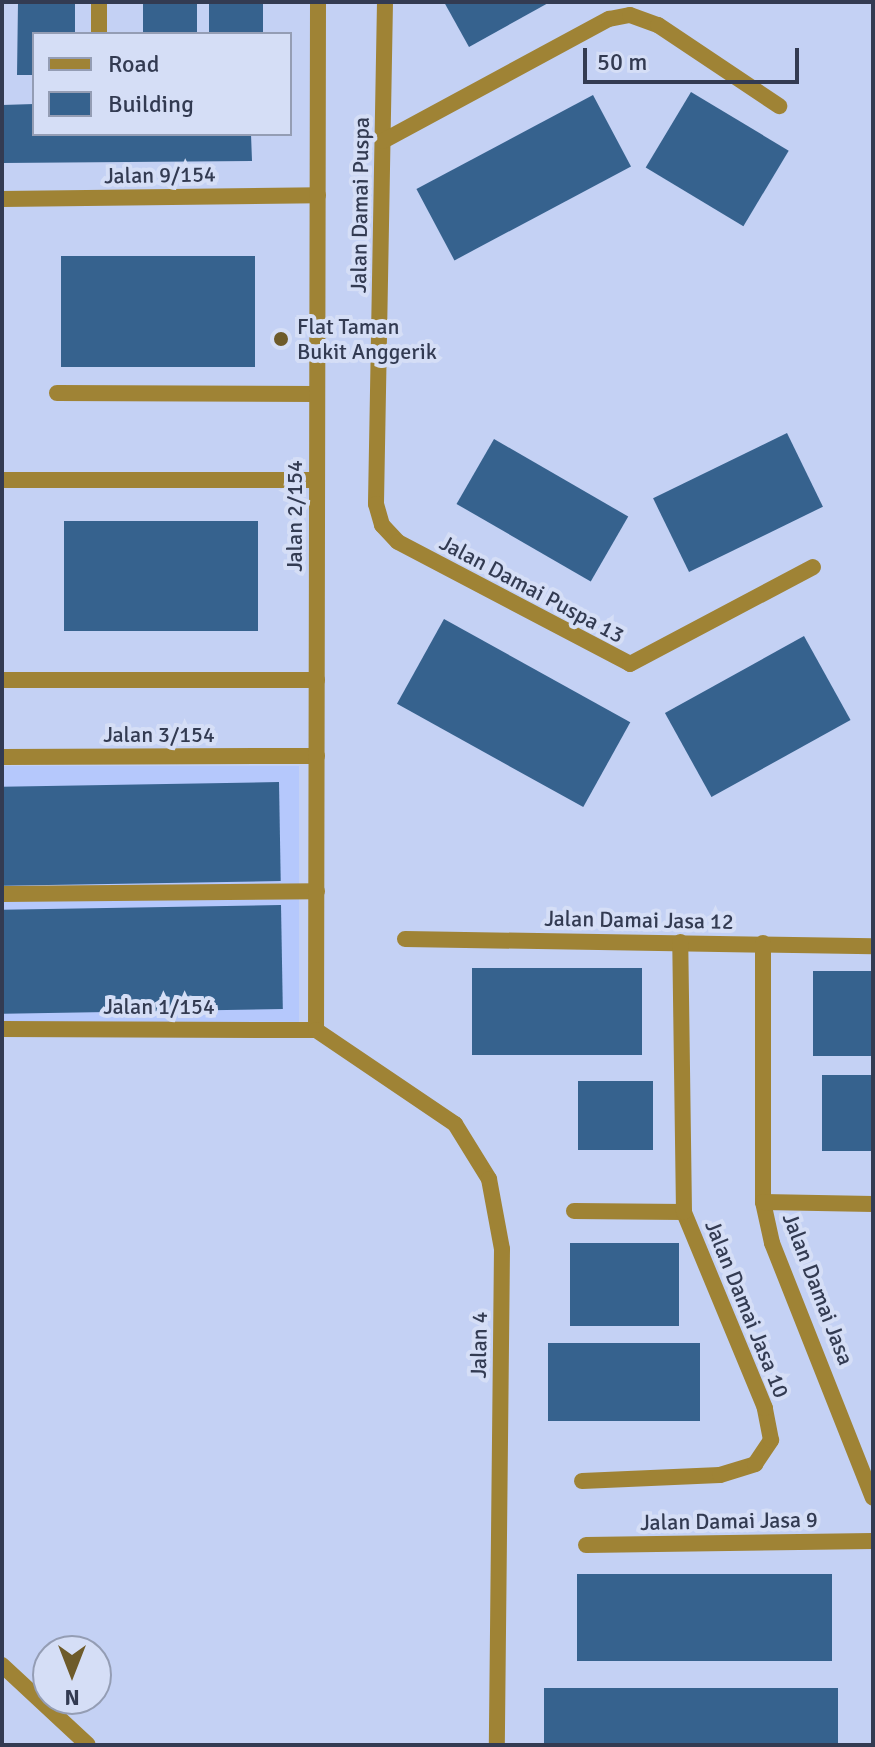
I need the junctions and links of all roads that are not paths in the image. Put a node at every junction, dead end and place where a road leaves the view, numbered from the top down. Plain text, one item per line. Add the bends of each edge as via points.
1 (99, 2) edge
2 (318, 2) edge
3 (385, 2) edge
4 (99, 32) edge
5 (779, 106) dead end
6 (383, 141) junction
7 (318, 195) junction
8 (2, 199) edge
9 (57, 393) dead end
10 (317, 394) junction
11 (2, 480) edge
12 (317, 480) junction
13 (376, 504) joint
14 (813, 567) dead end
15 (2, 680) edge
16 (317, 680) junction
17 (317, 756) junction
18 (2, 757) edge
19 (317, 891) junction
20 (2, 894) edge
21 (405, 939) dead end
22 (680, 942) junction
23 (763, 943) junction
24 (873, 946) edge
25 (2, 1029) edge
26 (316, 1030) junction
27 (763, 1202) junction
28 (873, 1204) edge
29 (574, 1211) dead end
30 (684, 1212) junction
31 (870, 1471) edge
32 (582, 1481) dead end
33 (873, 1498) edge
34 (873, 1541) edge
35 (586, 1545) dead end
36 (2, 1665) edge
37 (88, 1745) edge
38 (497, 1745) edge

1 - 4 street
2 - 7 street, Jalan 2/154
3 - 6 street, Jalan Damai Puspa
5 - 6 street via 658,25 630,15 609,19
6 - 13 street, Jalan Damai Puspa
7 - 8 street, Jalan 9/154
7 - 10 street, Jalan 2/154
9 - 10 street
10 - 12 street, Jalan 2/154
11 - 12 street
12 - 16 street, Jalan 2/154
13 - 14 street, Jalan Damai Puspa 13 via 398,542 630,664
15 - 16 street
16 - 17 street, Jalan 2/154
17 - 18 street, Jalan 3/154
17 - 19 street, Jalan 2/154
19 - 20 street
19 - 26 street, Jalan 2/154
21 - 22 street, Jalan Damai Jasa 12
22 - 23 street, Jalan Damai Jasa 12
22 - 30 street, Jalan Damai Jasa 10
23 - 24 street, Jalan Damai Jasa 12
23 - 27 street, Jalan Damai Jasa
25 - 26 street, Jalan 1/154
26 - 38 street, Jalan 4 via 455,1124 489,1179 502,1249
27 - 28 street
27 - 31 street, Jalan Damai Jasa via 772,1243
29 - 30 street
30 - 32 street, Jalan Damai Jasa 10 via 765,1408 771,1440 755,1464 720,1475
31 - 33 street, Jalan Damai Jasa
34 - 35 street, Jalan Damai Jasa 9
36 - 37 street

